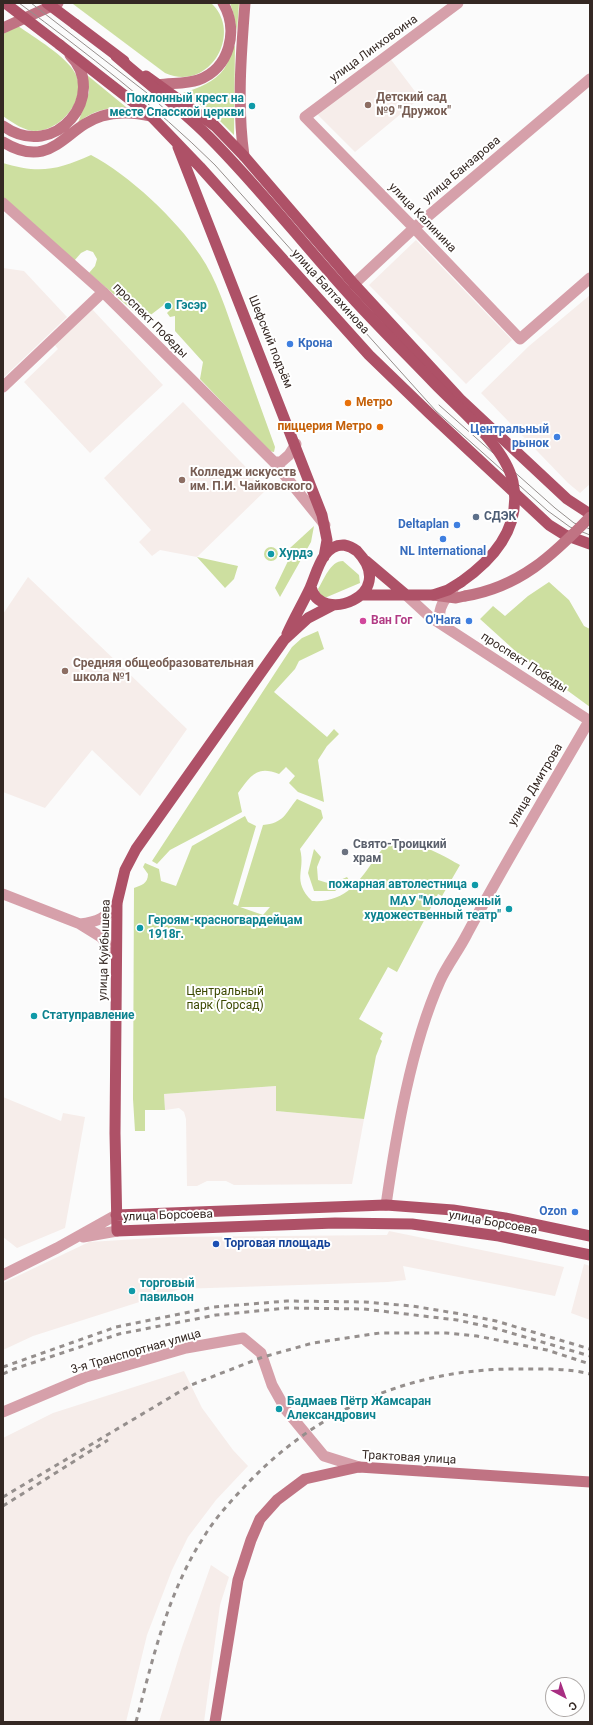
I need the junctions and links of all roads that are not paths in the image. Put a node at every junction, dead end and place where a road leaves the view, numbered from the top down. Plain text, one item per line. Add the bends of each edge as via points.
1 (5, 3) edge
2 (46, 3) edge
3 (58, 3) edge
4 (223, 3) edge
5 (245, 3) edge
6 (458, 3) edge
7 (3, 22) edge
8 (3, 28) edge
9 (60, 45) junction
10 (116, 56) junction
11 (590, 79) edge
12 (158, 85) junction
13 (151, 116) junction
14 (305, 117) joint
15 (3, 126) edge
16 (175, 141) junction
17 (3, 142) edge
18 (244, 156) junction
19 (3, 203) edge
20 (414, 228) junction
21 (590, 278) edge
22 (354, 284) junction
23 (103, 292) junction
24 (3, 387) edge
25 (296, 444) junction
26 (274, 462) junction
27 (590, 515) edge
28 (325, 526) junction
29 (590, 544) edge
30 (324, 557) junction
31 (364, 560) junction
32 (461, 582) junction
33 (311, 587) junction
34 (405, 594) junction
35 (362, 595) junction
36 (433, 595) junction
37 (456, 597) junction
38 (333, 604) junction
39 (444, 626) junction
40 (284, 640) junction
41 (589, 721) edge
42 (3, 894) edge
43 (117, 903) junction
44 (80, 924) junction
45 (116, 957) junction
46 (386, 1205) junction
47 (116, 1215) junction
48 (117, 1231) junction
49 (590, 1236) edge
50 (74, 1238) junction
51 (590, 1255) edge
52 (3, 1275) edge
53 (3, 1412) edge
54 (359, 1467) junction
55 (590, 1482) edge
56 (215, 1722) edge

1 - 9 main road, улица Балтахинова, bridge
2 - 7 main road
2 - 10 main road, улица Балтахинова, bridge
3 - 8 main road
4 - 12 main road via 230,17 231,28 229,46 222,62 198,80
5 - 18 main road via 241,101
6 - 14 street, улица Линховоина
9 - 13 main road, улица Балтахинова
9 - 15 main road via 78,62 83,81 81,100 71,120 55,133 42,137 20,135
10 - 12 main road, улица Балтахинова
10 - 32 main road, улица Куйбышева, bridge via 209,137 355,301 484,435 503,460 513,481 512,522 505,539 491,557
11 - 20 street, улица Банзарова
12 - 18 main road, улица Балтахинова via 215,126
13 - 16 main road, улица Балтахинова
13 - 17 main road via 122,113 102,116 57,145 38,151 14,148
14 - 20 street, улица Калинина
16 - 25 main road, Шефский подъём
16 - 29 main road, улица Балтахинова via 344,328 428,413 549,525 565,535
18 - 22 main road, улица Балтахинова
19 - 23 street, проспект Победы
20 - 21 street, улица Калинина via 520,339
20 - 22 street, улица Банзарова
22 - 27 main road, улица Балтахинова via 460,399 567,499
23 - 24 street
23 - 26 street, проспект Победы
25 - 26 street via 285,459
25 - 28 main road, Шефский подъём
26 - 28 street, проспект Победы
27 - 37 main road, bridge via 556,551 532,571 490,591
28 - 30 main road, Шефский подъём via 327,540
30 - 31 main road via 335,547 346,546 354,548
30 - 33 main road, улица Куйбышева
31 - 34 main road
31 - 35 main road via 370,578 368,587
32 - 36 main road, улица Куйбышева
32 - 37 street
33 - 38 main road via 318,601
33 - 40 main road, улица Куйбышева
34 - 35 main road, улица Куйбышева
34 - 36 main road, улица Куйбышева
34 - 39 street, проспект Победы
35 - 38 main road, улица Куйбышева via 345,603
36 - 37 main road
37 - 39 street via 441,607 439,617
38 - 40 main road, улица Куйбышева via 308,618
39 - 41 street, проспект Победы
40 - 43 main road, улица Куйбышева via 136,849 125,870
41 - 46 street, улица Дмитрова via 505,862 464,941 440,980 410,1075
42 - 44 street
43 - 44 street via 104,919
43 - 45 main road, улица Куйбышева
44 - 45 street via 101,938
45 - 47 main road, улица Куйбышева
46 - 47 main road, улица Борсоева
46 - 49 main road, улица Борсоева via 453,1210
47 - 48 main road, улица Борсоева
47 - 50 street
48 - 50 street
48 - 51 main road, улица Борсоева via 335,1223 412,1224 499,1236
50 - 52 street
53 - 54 street, 3-я Транспортная улица via 86,1377 186,1348 243,1338 261,1353 272,1385 286,1410 324,1456
54 - 55 main road, Трактовая улица
54 - 56 main road, Трактовая улица via 305,1479 277,1500 260,1519 238,1580

